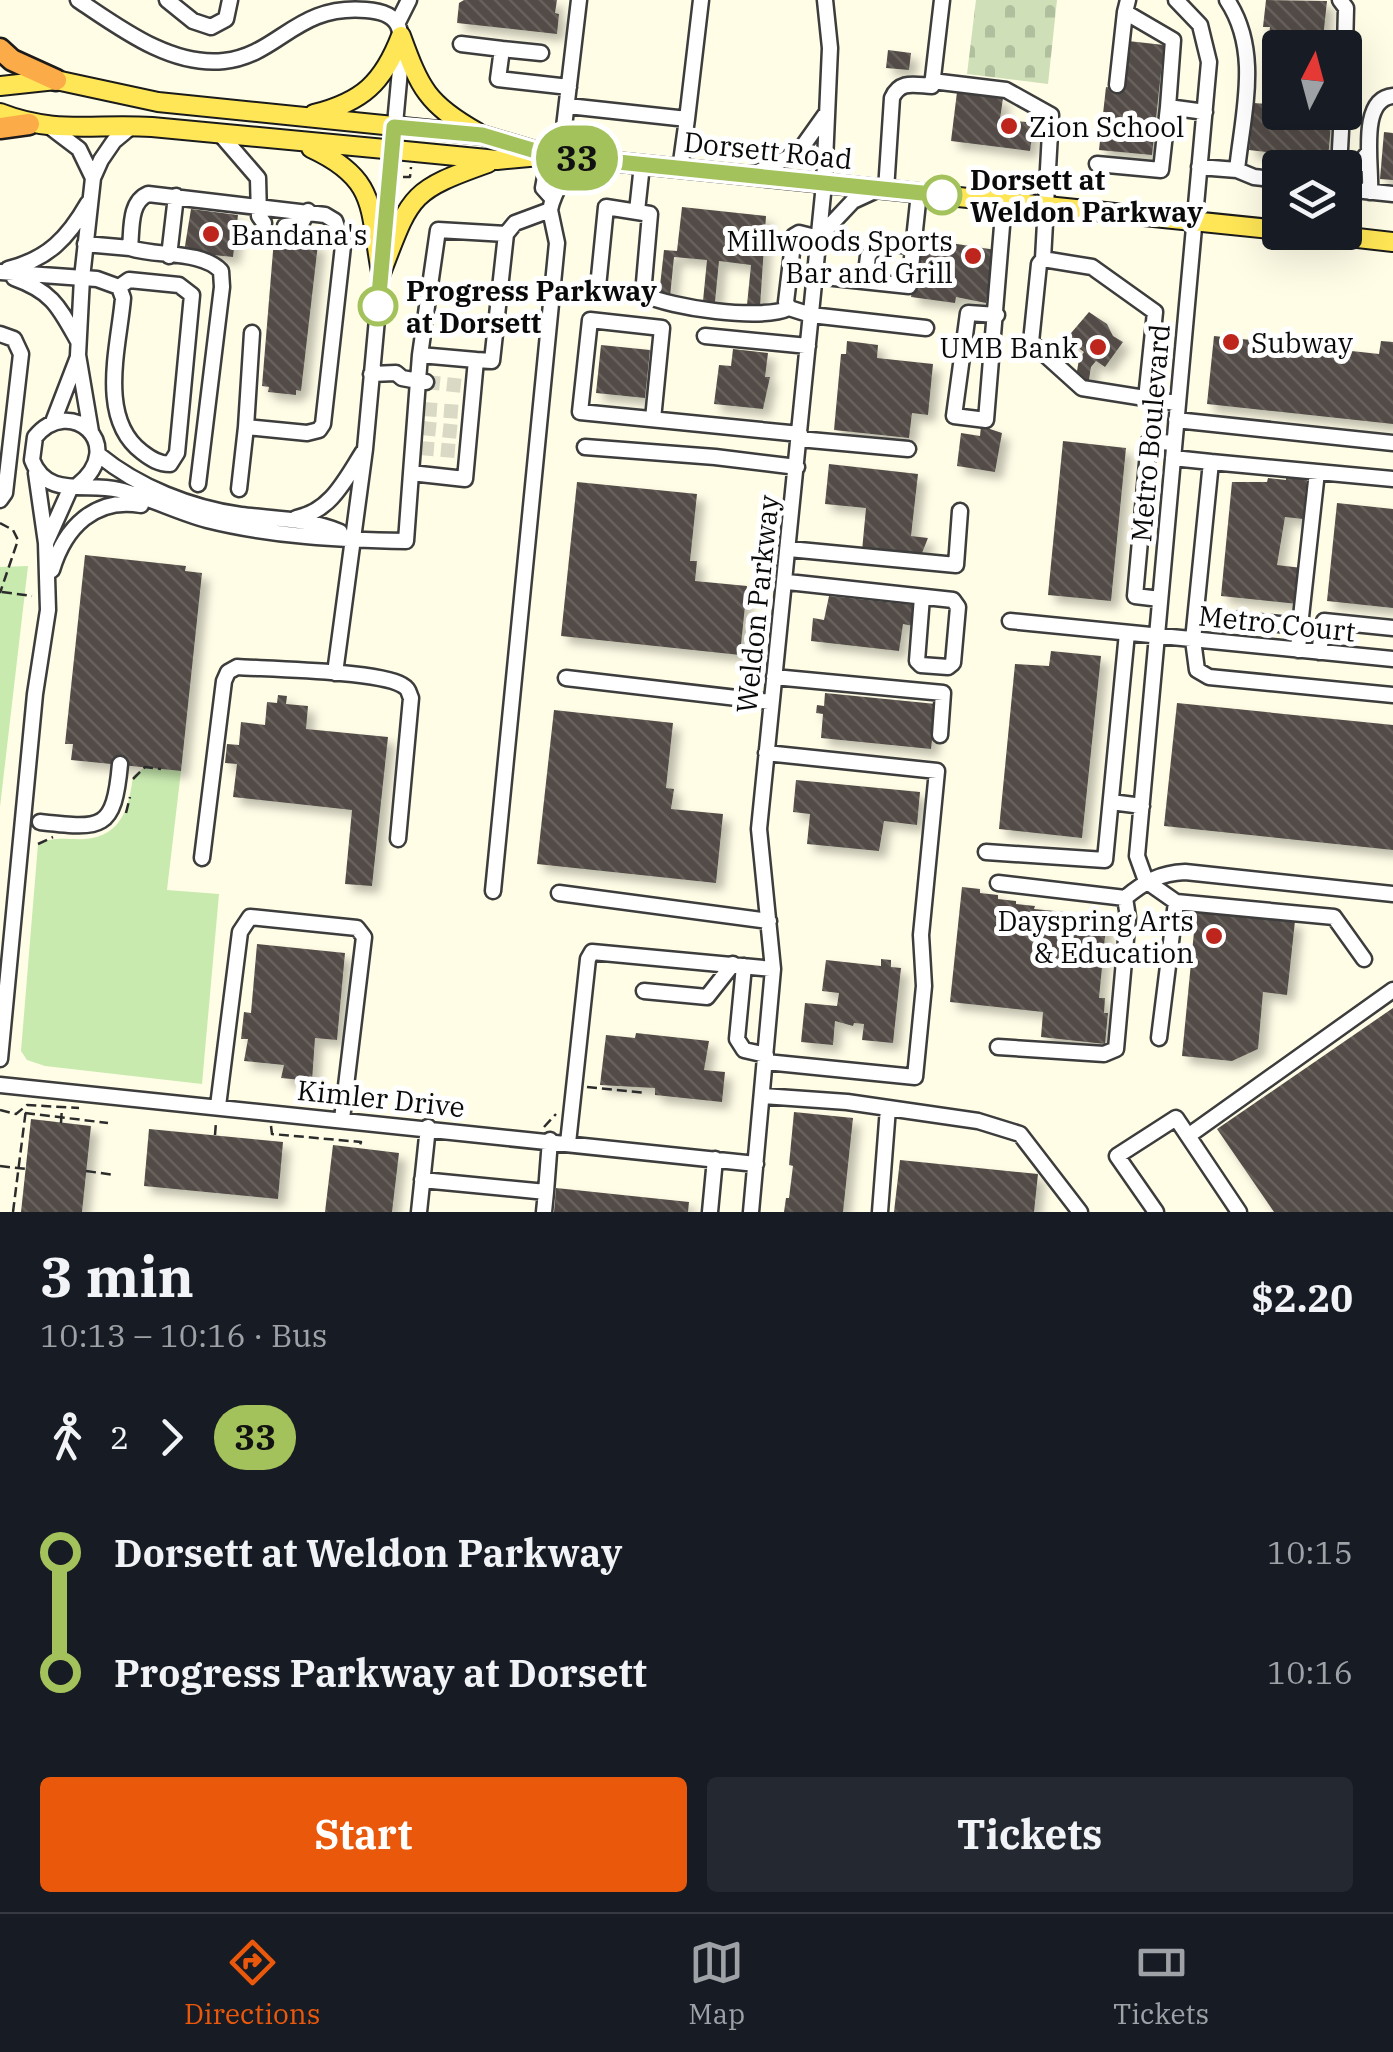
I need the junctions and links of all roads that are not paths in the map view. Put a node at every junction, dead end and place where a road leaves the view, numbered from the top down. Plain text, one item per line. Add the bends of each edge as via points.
1 (78, 0) edge
2 (167, 0) edge
3 (230, 0) edge
4 (409, 0) edge
5 (579, 0) edge
6 (702, 0) edge
7 (825, 0) edge
8 (942, 0) edge
9 (1227, 0) edge
10 (1340, 0) edge
11 (1185, 2) edge
12 (1127, 6) edge
13 (399, 29) junction
14 (1345, 30) edge
15 (461, 44) dead end
16 (0, 49) edge
17 (502, 49) junction
18 (541, 53) dead end
19 (56, 80) junction
20 (932, 81) junction
21 (1117, 85) dead end
22 (0, 86) edge
23 (570, 87) junction
24 (1393, 96) edge
25 (568, 106) junction
26 (1168, 107) junction
27 (1204, 112) junction
28 (0, 113) edge
29 (826, 115) junction
30 (299, 118) junction
31 (688, 119) junction
32 (39, 125) junction
33 (132, 126) junction
34 (394, 127) junction
35 (0, 128) edge
36 (220, 134) junction
37 (482, 135) junction
38 (300, 142) junction
39 (392, 150) junction
40 (1368, 153) junction
41 (549, 155) junction
42 (574, 157) junction
43 (497, 160) junction
44 (1362, 160) edge
45 (1097, 164) dead end
46 (642, 165) junction
47 (1199, 167) junction
48 (680, 169) junction
49 (1238, 170) junction
50 (748, 176) junction
51 (94, 178) junction
52 (1262, 178) edge
53 (824, 184) junction
54 (883, 189) junction
55 (1362, 191) edge
56 (1370, 192) junction
57 (919, 193) junction
58 (1393, 194) edge
59 (176, 196) junction
60 (91, 198) junction
61 (1004, 202) junction
62 (551, 204) junction
63 (1044, 205) junction
64 (260, 206) junction
65 (308, 211) junction
66 (638, 211) junction
67 (1195, 220) junction
68 (264, 223) dead end
69 (285, 226) dead end
70 (1262, 228) edge
71 (506, 234) junction
72 (1362, 237) edge
73 (819, 238) junction
74 (1391, 240) edge
75 (85, 244) junction
76 (912, 246) junction
77 (130, 248) junction
78 (168, 256) junction
79 (1043, 259) junction
80 (0, 272) edge
81 (382, 273) junction
82 (815, 276) junction
83 (82, 278) junction
84 (865, 281) junction
85 (119, 287) junction
86 (642, 294) junction
87 (789, 308) junction
88 (812, 314) junction
89 (997, 315) junction
90 (926, 328) dead end
91 (252, 333) dead end
92 (0, 334) edge
93 (705, 336) dead end
94 (808, 346) junction
95 (79, 348) junction
96 (420, 355) junction
97 (476, 360) junction
98 (377, 374) junction
99 (184, 380) junction
100 (422, 381) junction
101 (210, 383) junction
102 (1146, 399) junction
103 (1176, 403) junction
104 (654, 419) junction
105 (1176, 420) junction
106 (53, 422) junction
107 (246, 427) junction
108 (91, 432) junction
109 (800, 436) junction
110 (1393, 443) edge
111 (585, 448) dead end
112 (365, 449) junction
113 (908, 449) dead end
114 (1174, 450) junction
115 (99, 456) junction
116 (1211, 462) junction
117 (796, 467) junction
118 (36, 472) junction
119 (1317, 472) junction
120 (411, 474) junction
121 (1393, 479) edge
122 (198, 484) dead end
123 (75, 486) junction
124 (239, 489) dead end
125 (0, 500) edge
126 (174, 511) junction
127 (960, 512) dead end
128 (286, 520) junction
129 (354, 540) junction
130 (46, 543) junction
131 (789, 550) junction
132 (49, 580) junction
133 (786, 582) junction
134 (922, 597) junction
135 (1160, 599) junction
136 (1196, 616) junction
137 (1010, 621) dead end
138 (1300, 626) junction
139 (1393, 628) edge
140 (1127, 633) junction
141 (1157, 636) junction
142 (1193, 640) junction
143 (1298, 650) junction
144 (1320, 652) junction
145 (1393, 659) edge
146 (334, 674) junction
147 (774, 677) junction
148 (566, 678) dead end
149 (1393, 695) edge
150 (772, 702) junction
151 (940, 734) dead end
152 (766, 754) junction
153 (120, 764) dead end
154 (1111, 802) junction
155 (1142, 806) junction
156 (40, 822) dead end
157 (398, 839) dead end
158 (986, 852) dead end
159 (202, 858) dead end
160 (1146, 880) junction
161 (998, 883) dead end
162 (492, 891) dead end
163 (559, 893) dead end
164 (1393, 894) edge
165 (1125, 898) junction
166 (1176, 902) junction
167 (769, 921) junction
168 (1364, 960) dead end
169 (739, 965) junction
170 (773, 969) junction
171 (1393, 990) edge
172 (644, 991) dead end
173 (1160, 1038) dead end
174 (998, 1047) dead end
175 (766, 1058) junction
176 (0, 1059) edge
177 (0, 1084) edge
178 (762, 1096) junction
179 (218, 1106) junction
180 (888, 1108) junction
181 (342, 1119) junction
182 (428, 1127) junction
183 (546, 1134) junction
184 (1188, 1136) junction
185 (568, 1143) junction
186 (715, 1159) junction
187 (756, 1164) junction
188 (422, 1180) junction
189 (546, 1192) junction
190 (419, 1212) edge
191 (544, 1212) edge
192 (710, 1212) edge
193 (750, 1212) edge
194 (880, 1212) edge
195 (1080, 1212) edge
196 (1156, 1212) edge
197 (1239, 1212) edge

1 - 13 street via 140,39 198,59 224,61 254,52 316,15 348,8 387,12
2 - 3 street via 211,27 226,19
4 - 13 street
5 - 23 street
6 - 31 street
7 - 29 street, Weldon Parkway
8 - 20 street
9 - 49 street via 1240,22 1248,60
10 - 14 street
11 - 27 street, Metro Boulevard via 1208,52
12 - 21 street
12 - 26 street via 1173,40
13 - 30 main road via 392,60 370,89 348,104
13 - 34 street
13 - 37 main road via 430,98
15 - 17 street
16 - 19 highway
17 - 18 street
17 - 23 street via 498,79
19 - 22 main road, Dorsett Road
19 - 30 main road, Dorsett Road via 158,102
20 - 54 street via 896,88
20 - 63 street via 1006,90 1051,115
23 - 25 street
24 - 40 street via 1373,109
25 - 31 street
25 - 41 street
26 - 27 street
26 - 45 street via 1161,170
27 - 47 street, Metro Boulevard
28 - 32 main road, Dorsett Road
29 - 50 street via 798,153
29 - 53 street, Weldon Parkway
30 - 34 main road, Dorsett Road
31 - 48 street
32 - 33 main road, Dorsett Road
32 - 35 highway
32 - 51 street via 79,149
33 - 36 main road, Dorsett Road
33 - 51 street via 100,160
34 - 37 main road, Dorsett Road
34 - 39 street
36 - 38 main road, Dorsett Road
36 - 64 street via 258,178
37 - 41 main road, Dorsett Road
38 - 39 main road, Dorsett Road
38 - 81 main road via 338,160 358,179 369,200
39 - 43 main road, Dorsett Road
39 - 81 street
40 - 44 street
40 - 56 street
41 - 42 main road, Dorsett Road
41 - 43 main road, Dorsett Road
41 - 62 street via 543,188
42 - 46 main road, Dorsett Road
42 - 62 street
43 - 81 main road via 421,192
46 - 48 main road, Dorsett Road
46 - 66 street
47 - 49 street
47 - 67 street, Metro Boulevard
48 - 50 main road, Dorsett Road
49 - 52 street
50 - 53 main road, Dorsett Road
51 - 60 street
53 - 54 main road, Dorsett Road
53 - 73 street, Weldon Parkway
54 - 57 main road, Dorsett Road
54 - 73 street via 853,201
55 - 56 street
56 - 58 street
57 - 61 main road, Dorsett Road
57 - 76 street
59 - 64 street
59 - 77 street via 140,198
59 - 78 street
60 - 75 street
60 - 80 street via 54,248
61 - 63 main road, Dorsett Road
61 - 89 street
62 - 71 street
62 - 162 street via 557,243
63 - 67 main road, Dorsett Road
63 - 79 street
64 - 65 street
64 - 68 street
65 - 69 street via 301,224
65 - 107 street via 335,221 343,246 323,424 314,432
66 - 86 street via 650,214
66 - 86 street via 606,208 598,287
67 - 70 main road, Dorsett Road
67 - 103 street, Metro Boulevard
71 - 96 street via 438,230
71 - 97 street via 492,360
72 - 74 main road
73 - 82 street, Weldon Parkway
73 - 87 street via 794,236
75 - 77 street
75 - 83 street
76 - 84 street via 878,244 868,256
76 - 84 street via 909,286
77 - 78 street
78 - 101 street via 221,270
79 - 102 street via 1092,267 1155,312
79 - 102 street via 1031,342 1082,388
80 - 83 street
80 - 95 street via 39,287 60,309
81 - 98 street
82 - 84 street
82 - 88 street, Weldon Parkway
83 - 85 street
83 - 95 street
85 - 99 street via 129,280 189,290
85 - 99 street via 114,406 128,442 163,465 177,453
86 - 87 street via 766,314
87 - 88 street
88 - 90 street
88 - 94 street, Weldon Parkway
89 - 89 street via 986,420 954,416 968,312
91 - 107 street
92 - 125 street via 14,339 21,354 6,494
93 - 94 street
94 - 109 street, Weldon Parkway
95 - 106 street
95 - 108 street
96 - 97 street
96 - 100 street
97 - 120 street via 468,386 465,479
98 - 100 street via 386,382
98 - 112 street
99 - 101 street
100 - 120 street
101 - 122 street
102 - 103 street
103 - 105 street, Metro Boulevard
104 - 104 street via 662,328 590,320 580,412
104 - 109 street
105 - 110 street
105 - 114 street, Metro Boulevard
106 - 108 street via 80,423
106 - 118 street via 35,437
107 - 124 street
108 - 115 street
109 - 113 street
109 - 117 street, Weldon Parkway
111 - 117 street
112 - 128 street via 334,497 312,515
112 - 129 street
114 - 116 street
114 - 135 street, Metro Boulevard
114 - 135 street via 1149,441 1135,596
115 - 123 street via 93,473
115 - 128 street via 123,474 189,502
116 - 119 street
116 - 136 street
117 - 131 street, Weldon Parkway
118 - 123 street via 58,487
118 - 130 street
119 - 121 street
119 - 138 street
120 - 129 street via 406,542
123 - 126 street via 122,491
123 - 130 street
126 - 129 street via 250,529
126 - 132 street via 128,503 100,508 64,540
127 - 131 street via 956,565
128 - 129 street via 336,529
129 - 146 street
130 - 132 street
131 - 133 street, Weldon Parkway
132 - 176 street
133 - 134 street
133 - 147 street, Weldon Parkway
134 - 134 street via 958,606 948,667 916,660
135 - 141 street, Metro Boulevard
136 - 138 street
136 - 142 street
137 - 140 street, Metro Court
138 - 143 street
139 - 144 street via 1324,621
140 - 141 street, Metro Court
140 - 154 street
141 - 142 street, Metro Court
141 - 155 street, Metro Boulevard
142 - 143 street, Metro Court
142 - 149 street via 1197,670 1209,677
143 - 144 street, Metro Court
144 - 145 street, Metro Court
146 - 157 street via 398,683 412,698
146 - 159 street via 237,667 228,672
147 - 150 street, Weldon Parkway
147 - 151 street via 943,693
148 - 150 street
150 - 152 street, Weldon Parkway
152 - 167 street, Weldon Parkway via 759,829
152 - 175 street via 937,772 915,1078
153 - 156 street via 117,800 106,818 83,826
154 - 155 street
154 - 158 street via 1106,860
155 - 160 street, Metro Boulevard via 1138,856
160 - 164 street via 1185,872
160 - 165 street
160 - 166 street
161 - 165 street
163 - 167 street
165 - 174 street via 1116,1048 1104,1054
166 - 168 street via 1334,916
166 - 173 street
167 - 170 street, Weldon Parkway
169 - 170 street
169 - 172 street via 708,996
169 - 175 street via 737,1040
169 - 185 street via 592,952
170 - 175 street, Weldon Parkway
171 - 184 street
175 - 178 street, Weldon Parkway
177 - 179 street, Kimler Drive
178 - 180 street
178 - 187 street, Weldon Parkway
179 - 181 street, Kimler Drive
179 - 181 street via 240,932 250,918 357,928 364,938
180 - 194 street
180 - 195 street via 1020,1134
181 - 182 street, Kimler Drive
182 - 183 street, Kimler Drive
182 - 188 street
183 - 185 street, Kimler Drive
183 - 189 street
184 - 196 street via 1176,1118 1117,1156
184 - 197 street
185 - 186 street, Kimler Drive
186 - 187 street, Kimler Drive
186 - 192 street
187 - 193 street, Weldon Parkway
188 - 189 street
188 - 190 street
189 - 191 street

